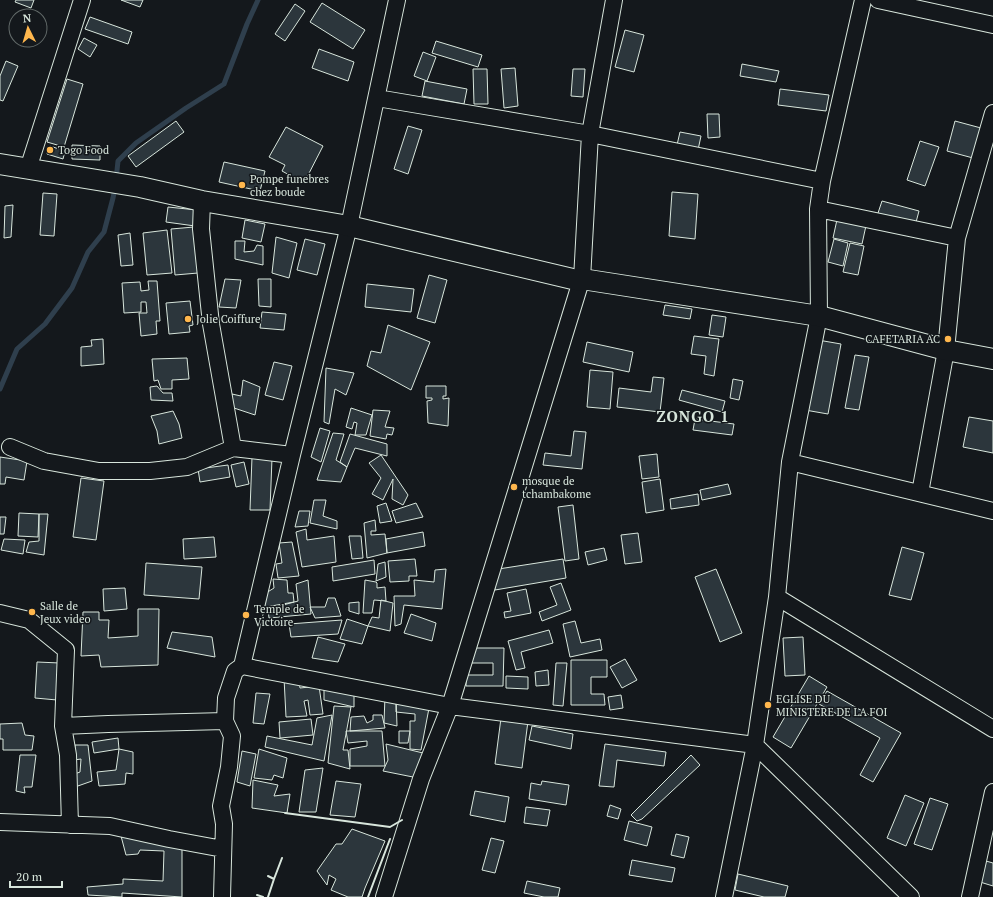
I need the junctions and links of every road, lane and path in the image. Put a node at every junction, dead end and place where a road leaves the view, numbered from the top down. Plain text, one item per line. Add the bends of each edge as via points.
1 (82, 0) edge
2 (397, 0) edge
3 (614, 0) edge
4 (863, 0) edge
5 (878, 0) edge
6 (993, 25) edge
7 (377, 98) junction
8 (993, 113) edge
9 (590, 134) junction
10 (0, 164) edge
11 (28, 169) junction
12 (822, 181) junction
13 (202, 200) junction
14 (818, 209) junction
15 (349, 226) junction
16 (957, 238) junction
17 (581, 280) junction
18 (819, 316) junction
19 (946, 350) junction
20 (993, 359) edge
21 (10, 447) dead end
22 (233, 448) junction
23 (292, 455) junction
24 (790, 462) junction
25 (920, 493) junction
26 (993, 511) edge
27 (777, 597) junction
28 (0, 613) edge
29 (242, 666) junction
30 (450, 706) junction
31 (225, 721) junction
32 (64, 726) junction
33 (993, 730) edge
34 (755, 745) junction
35 (993, 792) edge
36 (0, 822) edge
37 (70, 825) junction
38 (224, 849) junction
39 (222, 897) edge
40 (384, 897) edge
41 (724, 897) edge
42 (911, 897) edge
43 (970, 897) edge

1 - 11 street
2 - 7 street
3 - 9 street
4 - 12 street
5 - 6 street
7 - 9 street
7 - 15 street
8 - 16 street
9 - 12 street
9 - 17 street
10 - 11 street
11 - 13 street
12 - 14 street
13 - 15 street
13 - 22 street via 201,229 211,324
14 - 16 street
14 - 18 street
15 - 17 street
15 - 23 street
16 - 19 street
17 - 18 street
17 - 30 street
18 - 19 street
18 - 24 street
19 - 20 street
19 - 25 street
21 - 22 street via 44,461 99,471 150,471 187,467
22 - 23 street
23 - 29 street
24 - 25 street
24 - 27 street
25 - 26 street
27 - 33 street
27 - 34 street
28 - 32 street via 29,620 66,650
29 - 30 street
29 - 31 street via 235,671 226,698
30 - 34 street
30 - 40 street via 421,779
31 - 32 street
31 - 38 street via 232,736 221,806
32 - 37 street via 68,755
34 - 41 street
34 - 42 street
35 - 43 street
36 - 37 street
37 - 38 street via 110,826
38 - 39 street

